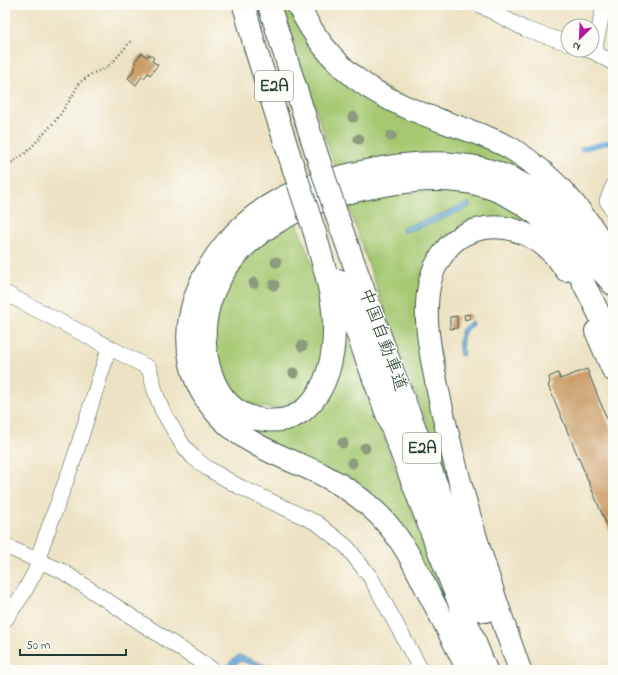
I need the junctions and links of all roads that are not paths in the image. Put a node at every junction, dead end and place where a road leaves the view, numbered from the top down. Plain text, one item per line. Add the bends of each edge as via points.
1 (245, 5) edge
2 (269, 5) edge
3 (298, 5) edge
4 (480, 5) edge
5 (604, 5) edge
6 (600, 19) edge
7 (560, 40) edge
8 (600, 56) edge
9 (613, 63) edge
10 (305, 166) junction
11 (613, 186) edge
12 (613, 211) edge
13 (325, 229) junction
14 (594, 253) edge
15 (613, 273) edge
16 (613, 284) edge
17 (5, 293) edge
18 (583, 300) junction
19 (613, 313) edge
20 (613, 344) edge
21 (109, 348) junction
22 (613, 370) edge
23 (5, 546) edge
24 (39, 561) junction
25 (5, 620) edge
26 (213, 670) edge
27 (421, 670) edge
28 (468, 670) edge
29 (486, 670) edge
30 (509, 670) edge
31 (520, 670) edge

1 - 10 highway, 中国自動車道 / E2A
2 - 10 highway, 中国自動車道 / E2A
3 - 14 highway via 322,45 363,85 397,104 510,148 545,173 577,206
4 - 7 street via 525,29
5 - 6 street
8 - 9 street
10 - 13 highway, 中国自動車道 / E2A
11 - 12 street via 607,201
13 - 14 highway via 334,330 330,366 324,382 308,407 284,420 270,421 242,413 221,394 213,379 205,343 208,306 215,288 236,256 266,229 283,218 321,201 373,187 434,181 460,182 481,185 518,201 549,225
13 - 29 highway, 中国自動車道 / E2A via 378,393
13 - 30 highway, 中国自動車道 / E2A via 433,477
14 - 15 highway
14 - 16 highway
14 - 18 highway
14 - 19 highway
14 - 20 highway
14 - 28 highway via 558,211 525,185 493,171 476,167 418,163 350,175 321,183 276,201 239,228 224,244 201,280 194,300 190,320 190,359 202,393 211,407 237,433 346,487 381,517 412,560
17 - 21 street
18 - 20 highway
18 - 22 highway
18 - 31 highway via 559,258 544,244 513,229 498,227 476,230 456,238 437,262 428,293 428,330 448,440 487,573
21 - 24 street
21 - 27 street via 149,368 162,410 182,444 193,457 238,486 317,523 347,547 371,578
23 - 24 street
24 - 25 street via 33,576
24 - 26 street via 62,571

